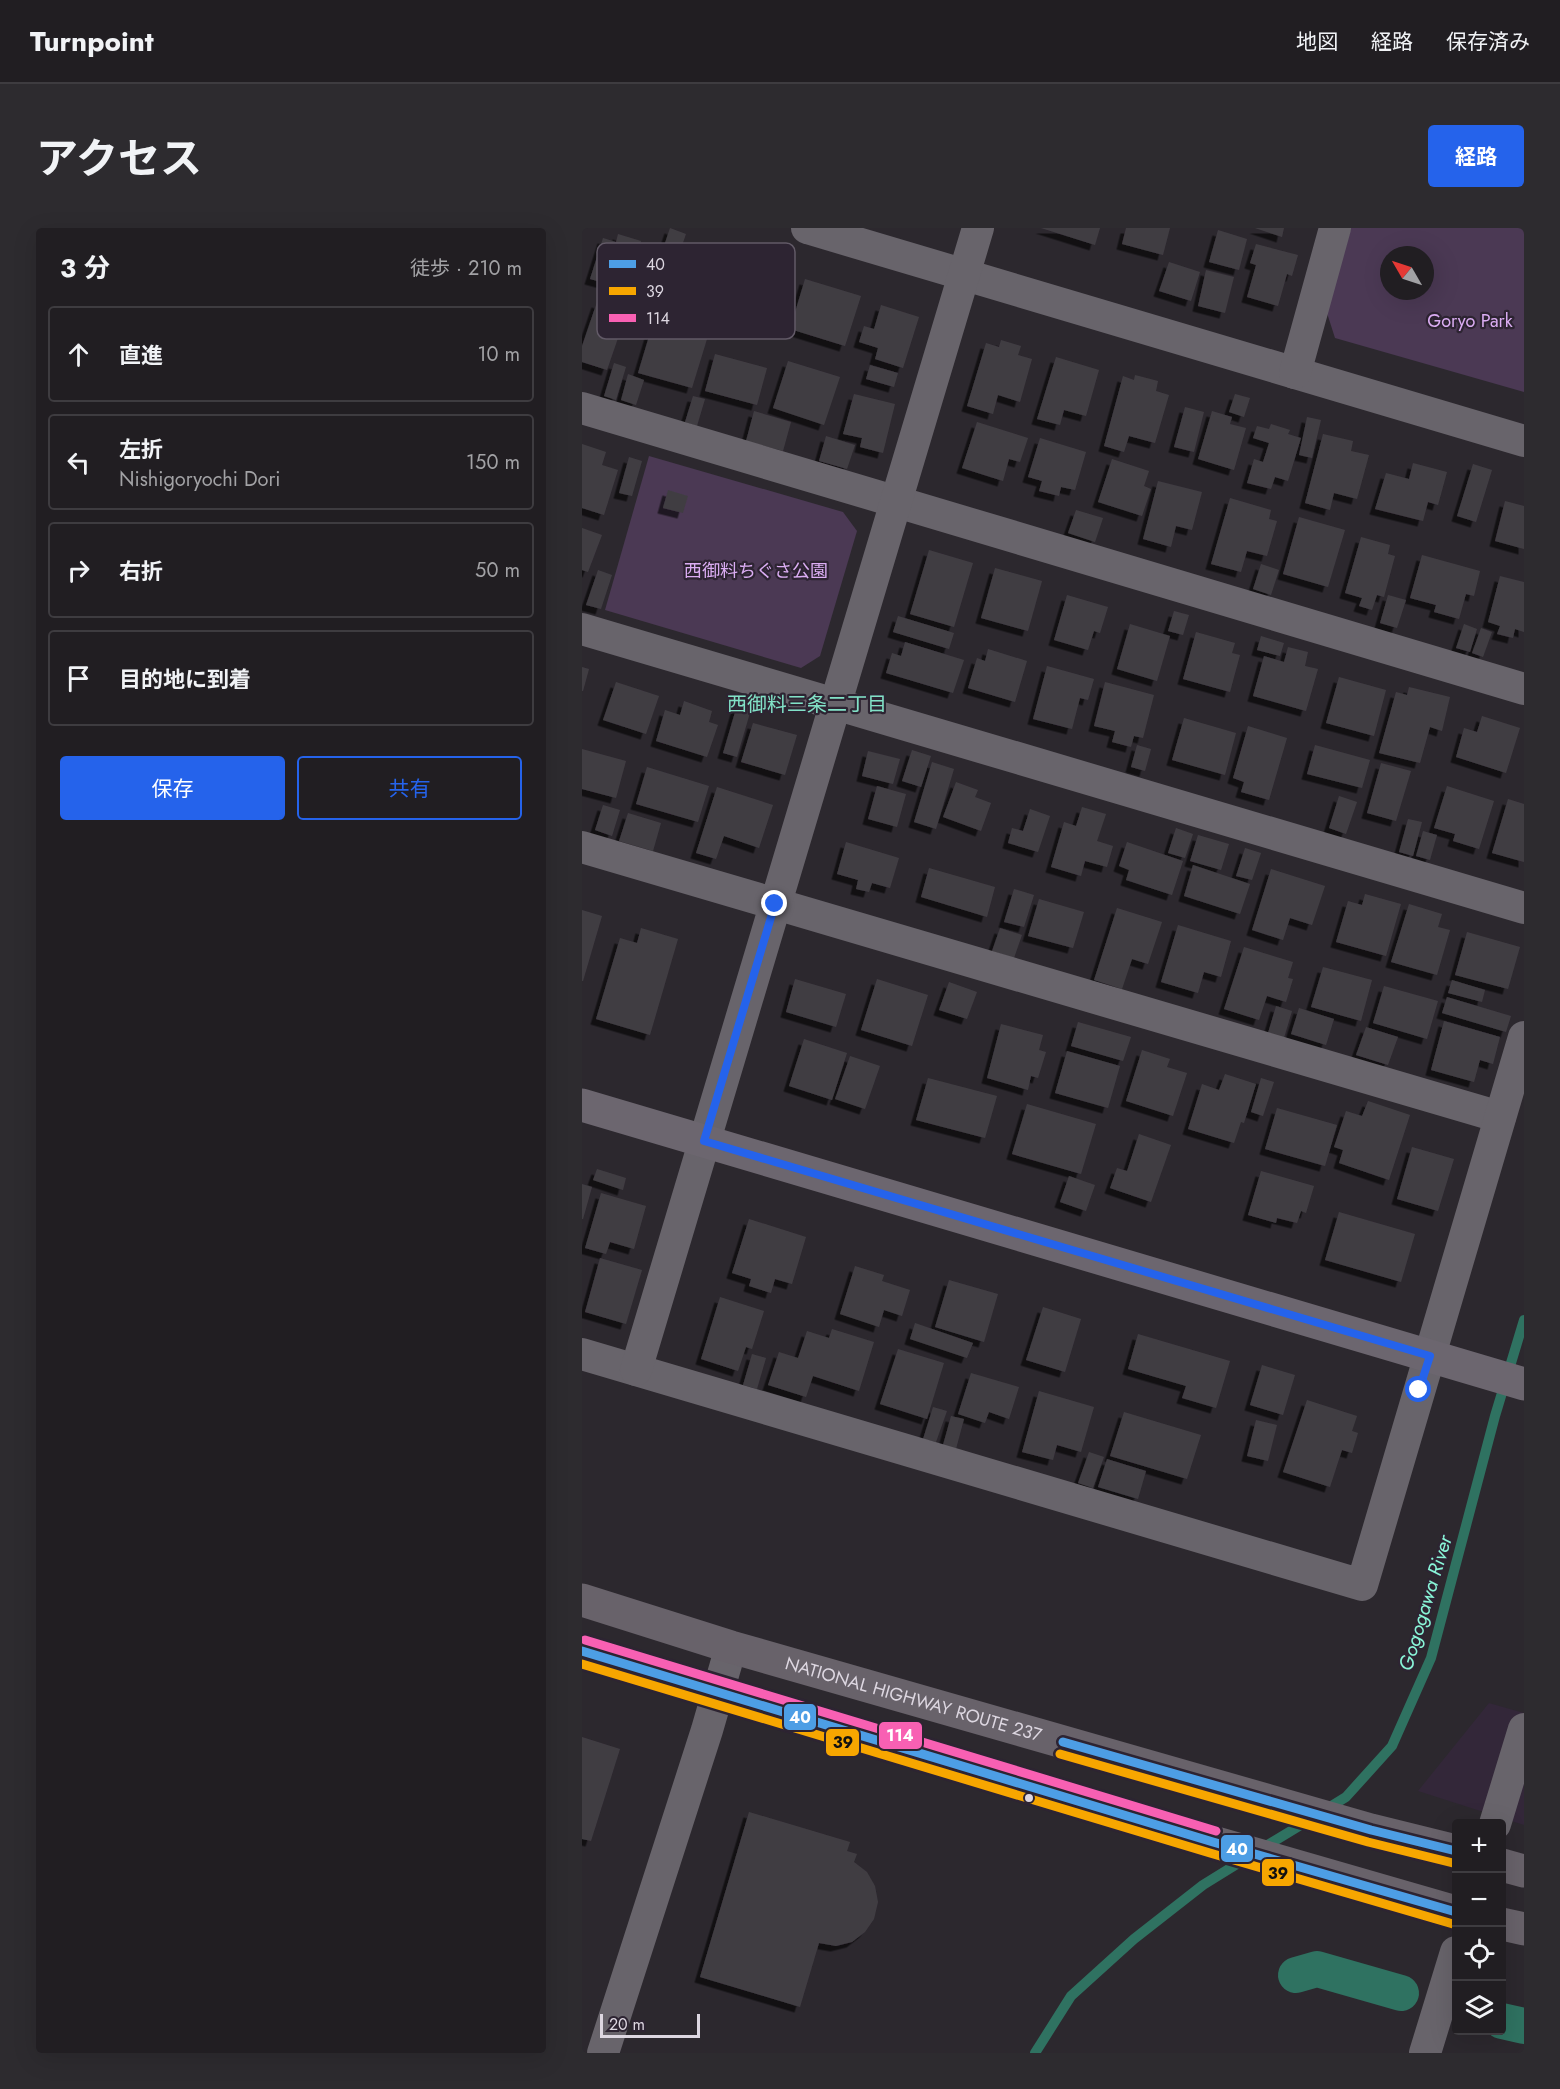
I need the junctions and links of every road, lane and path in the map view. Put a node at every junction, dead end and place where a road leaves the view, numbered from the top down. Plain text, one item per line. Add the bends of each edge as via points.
1 (807, 228) edge
2 (978, 228) edge
3 (1335, 228) edge
4 (965, 275) junction
5 (1295, 373) junction
6 (582, 408) edge
7 (1524, 441) edge
8 (896, 501) junction
9 (582, 629) edge
10 (1524, 689) edge
11 (836, 704) junction
12 (582, 847) edge
13 (775, 904) junction
14 (1524, 908) edge
15 (1524, 1037) edge
16 (582, 1105) edge
17 (1500, 1117) junction
18 (704, 1141) junction
19 (582, 1354) edge
20 (1430, 1356) junction
21 (636, 1370) junction
22 (1524, 1384) edge
23 (582, 1600) edge
24 (731, 1647) junction
25 (582, 1651) edge
26 (718, 1691) junction
27 (1524, 1729) edge
28 (1497, 1819) edge
29 (1452, 1850) edge
30 (1506, 1866) edge
31 (1524, 1871) edge
32 (1452, 1911) edge
33 (1506, 1925) edge
34 (1524, 1929) edge
35 (1452, 1965) edge
36 (582, 2052) edge
37 (587, 2053) edge
38 (603, 2053) edge
39 (1425, 2053) edge

1 - 4 street
2 - 4 street
3 - 5 street
4 - 5 street
4 - 8 street
5 - 7 street
6 - 8 street
8 - 10 street
8 - 11 street
9 - 11 street
11 - 13 street
11 - 14 street
12 - 13 street
13 - 17 street
13 - 18 street
15 - 17 street
16 - 18 street
17 - 20 street
18 - 20 street
18 - 21 street
19 - 21 street
20 - 21 street via 1362,1585
20 - 22 street
23 - 24 highway, NATIONAL HIGHWAY ROUTE 237
24 - 26 street
24 - 29 highway, NATIONAL HIGHWAY ROUTE 237 via 1263,1800
25 - 26 highway
26 - 32 highway
26 - 38 street
27 - 28 street
30 - 31 highway
33 - 34 highway
35 - 39 street
36 - 37 street

